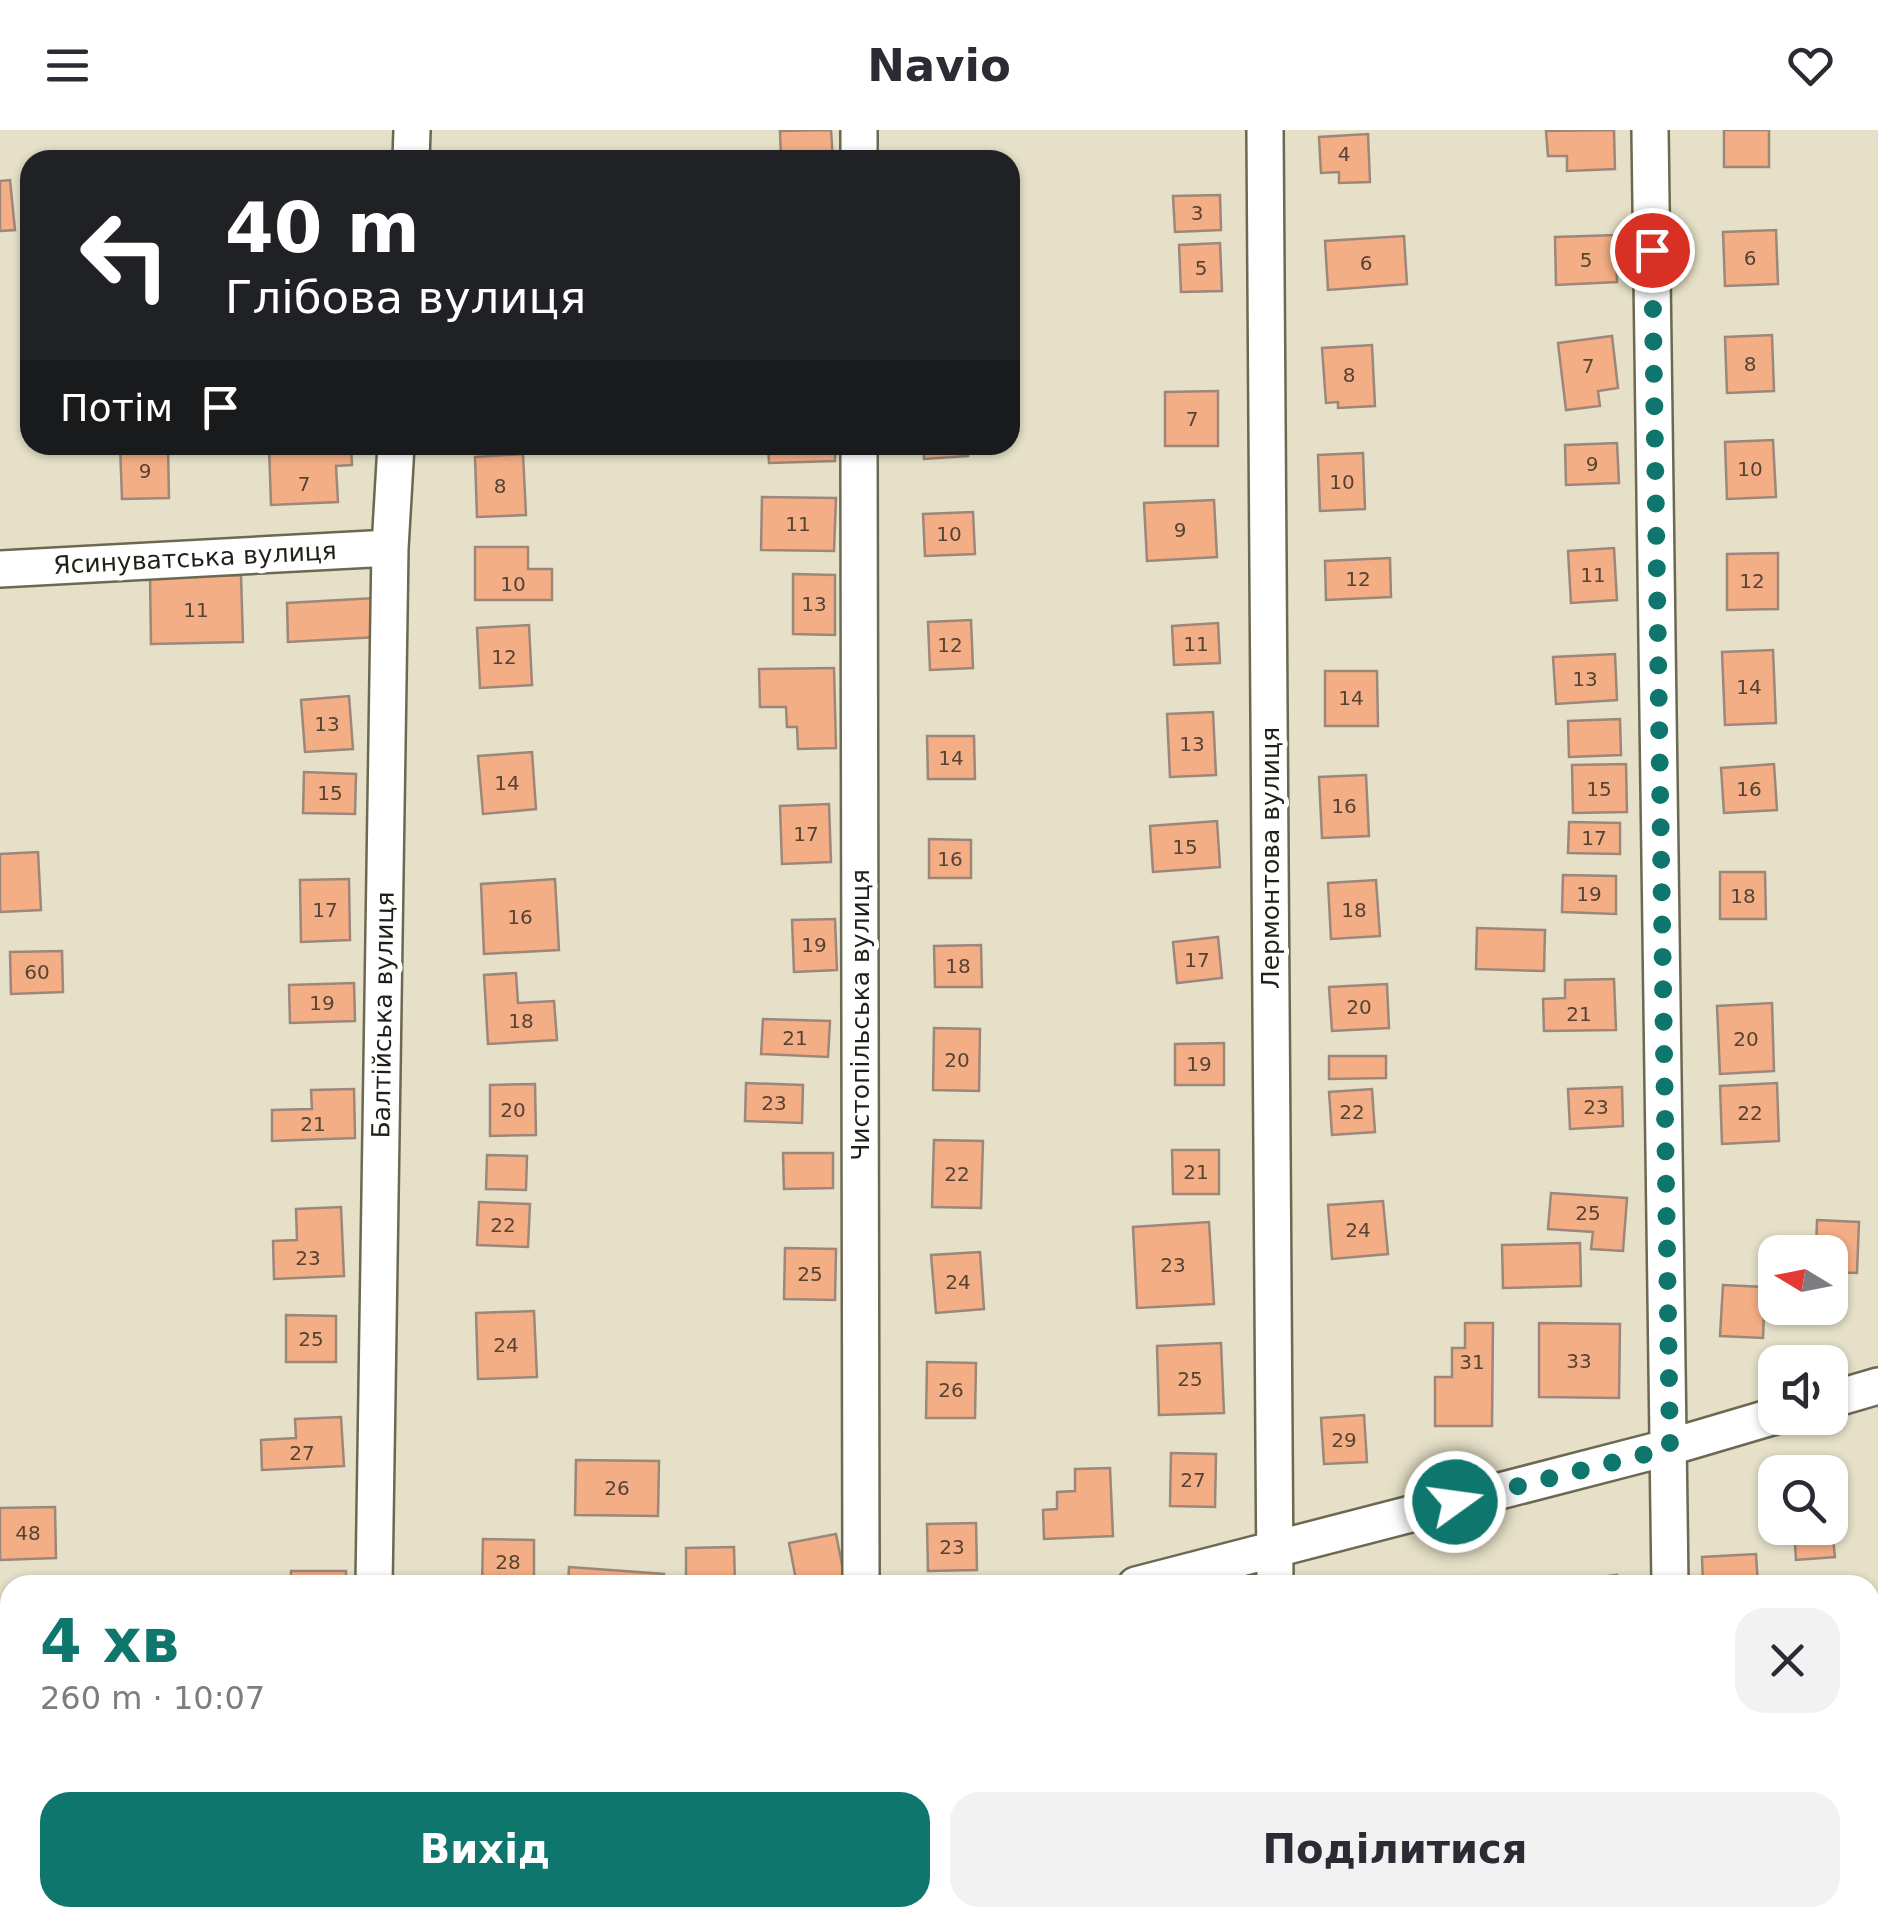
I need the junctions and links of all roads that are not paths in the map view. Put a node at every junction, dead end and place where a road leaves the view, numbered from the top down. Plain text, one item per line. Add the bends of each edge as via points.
1 (1265, 130) edge
2 (1650, 130) edge
3 (395, 455) edge
4 (860, 455) edge
5 (390, 548) junction
6 (0, 569) edge
7 (1878, 1386) edge
8 (1848, 1395) edge
9 (1758, 1421) edge
10 (1670, 1448) junction
11 (1275, 1548) junction
12 (374, 1575) edge
13 (862, 1575) edge
14 (1174, 1575) edge
15 (1275, 1575) edge
16 (1670, 1575) edge

1 - 11 street, Лермонтова вулиця
2 - 10 street
3 - 5 street, Балтійська вулиця
4 - 13 street, Чистопільська вулиця
5 - 6 street, Ясинуватська вулиця
5 - 12 street, Балтійська вулиця
7 - 8 street
9 - 10 street
10 - 11 street
10 - 16 street
11 - 14 street
11 - 15 street, Лермонтова вулиця

